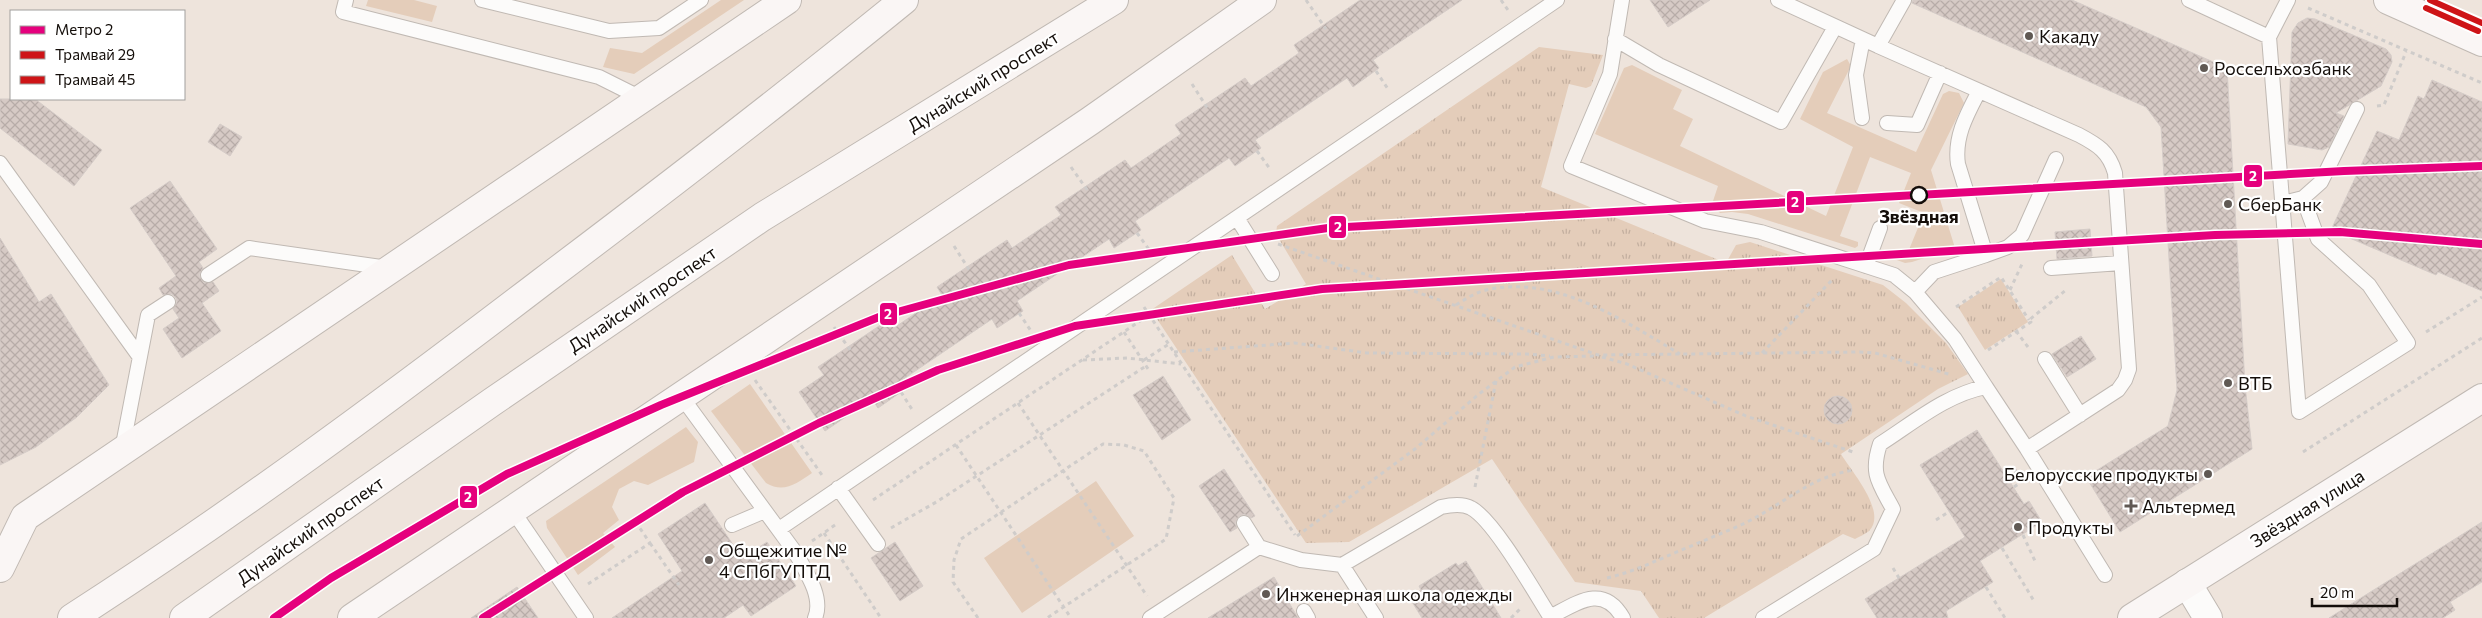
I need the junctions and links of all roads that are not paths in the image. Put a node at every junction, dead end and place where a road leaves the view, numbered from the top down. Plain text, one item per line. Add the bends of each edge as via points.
1 (346, 0) edge
2 (482, 0) edge
3 (701, 0) edge
4 (787, 0) edge
5 (904, 0) edge
6 (1114, 0) edge
7 (1262, 0) edge
8 (1557, 0) edge
9 (1622, 0) edge
10 (1778, 0) edge
11 (1904, 0) edge
12 (2189, 0) edge
13 (2288, 0) edge
14 (2388, 0) edge
15 (1835, 27) junction
16 (2269, 37) junction
17 (1615, 39) junction
18 (1863, 39) junction
19 (2482, 42) edge
20 (1878, 46) junction
21 (1940, 73) junction
22 (1978, 91) junction
23 (643, 99) junction
24 (2357, 108) road end
25 (1862, 118) dead end
26 (1887, 123) dead end
27 (2056, 159) dead end
28 (0, 163) edge
29 (2303, 198) junction
30 (2283, 202) junction
31 (1237, 218) junction
32 (1880, 228) dead end
33 (1986, 255) junction
34 (2121, 263) junction
35 (1866, 266) junction
36 (2052, 268) dead end
37 (391, 269) junction
38 (1272, 274) dead end
39 (208, 275) dead end
40 (1915, 292) junction
41 (168, 302) dead end
42 (139, 356) junction
43 (2045, 359) dead end
44 (1986, 387) junction
45 (681, 396) junction
46 (2482, 398) edge
47 (2080, 415) junction
48 (2027, 448) junction
49 (122, 450) junction
50 (836, 490) junction
51 (513, 511) junction
52 (764, 511) junction
53 (25, 517) junction
54 (1244, 523) dead end
55 (732, 526) dead end
56 (779, 529) junction
57 (0, 534) edge
58 (876, 541) road end
59 (1259, 547) junction
60 (1342, 565) junction
61 (0, 568) edge
62 (2104, 575) dead end
63 (2187, 583) junction
64 (1551, 617) edge
65 (72, 618) edge
66 (184, 618) edge
67 (352, 618) edge
68 (586, 618) edge
69 (815, 618) edge
70 (1150, 618) edge
71 (1376, 618) edge
72 (1623, 618) edge
73 (1764, 618) edge
74 (2132, 618) edge
75 (2208, 618) edge

1 - 23 lane via 343,12 599,77
2 - 3 lane via 610,31 659,28
4 - 23 main road
5 - 65 main road via 726,142 420,376 144,572
6 - 66 main road, Дунайский проспект via 762,217
7 - 45 main road via 1090,121
8 - 31 lane
9 - 17 lane
10 - 15 lane
11 - 20 lane
12 - 16 lane
13 - 16 lane
14 - 19 main road
15 - 17 lane via 1781,122 1658,65
15 - 18 lane
16 - 30 lane
17 - 35 lane via 1610,74 1571,166 1705,221 1762,232
18 - 20 lane
18 - 25 lane via 1856,75
20 - 21 lane
21 - 22 lane
21 - 26 lane via 1917,125
22 - 33 lane via 1958,138 1956,152
22 - 34 lane via 2101,146 2111,158 2115,173
23 - 37 main road
24 - 29 lane via 2321,182
27 - 33 lane via 2022,235 2008,247
28 - 42 lane
29 - 30 lane
29 - 30 lane via 2318,240 2369,285 2408,343 2299,412
31 - 38 lane
31 - 50 lane
32 - 35 lane
33 - 40 lane via 1934,272
34 - 36 lane
34 - 47 lane via 2129,368 2118,390
35 - 40 lane via 1894,275
37 - 39 lane via 249,248
37 - 49 main road
40 - 44 lane via 1954,338
41 - 42 lane via 148,315
42 - 49 lane
43 - 47 lane
44 - 48 lane
44 - 73 lane via 1968,390 1950,399 1880,444 1875,474 1893,509 1874,549
45 - 51 main road
45 - 52 lane
46 - 63 main road, Звёздная улица
47 - 48 lane
48 - 62 lane
49 - 53 main road
50 - 56 lane
50 - 58 lane
51 - 67 main road
51 - 68 lane
52 - 55 lane
52 - 56 lane
53 - 57 lane
53 - 61 main road
54 - 59 lane
56 - 69 lane via 809,577 816,596 818,610
59 - 60 lane via 1314,562
59 - 70 lane
60 - 64 lane via 1440,507 1456,504 1470,507 1486,519
60 - 71 lane
63 - 74 main road, Звёздная улица
63 - 75 street
64 - 72 lane via 1589,597 1603,599 1618,609

